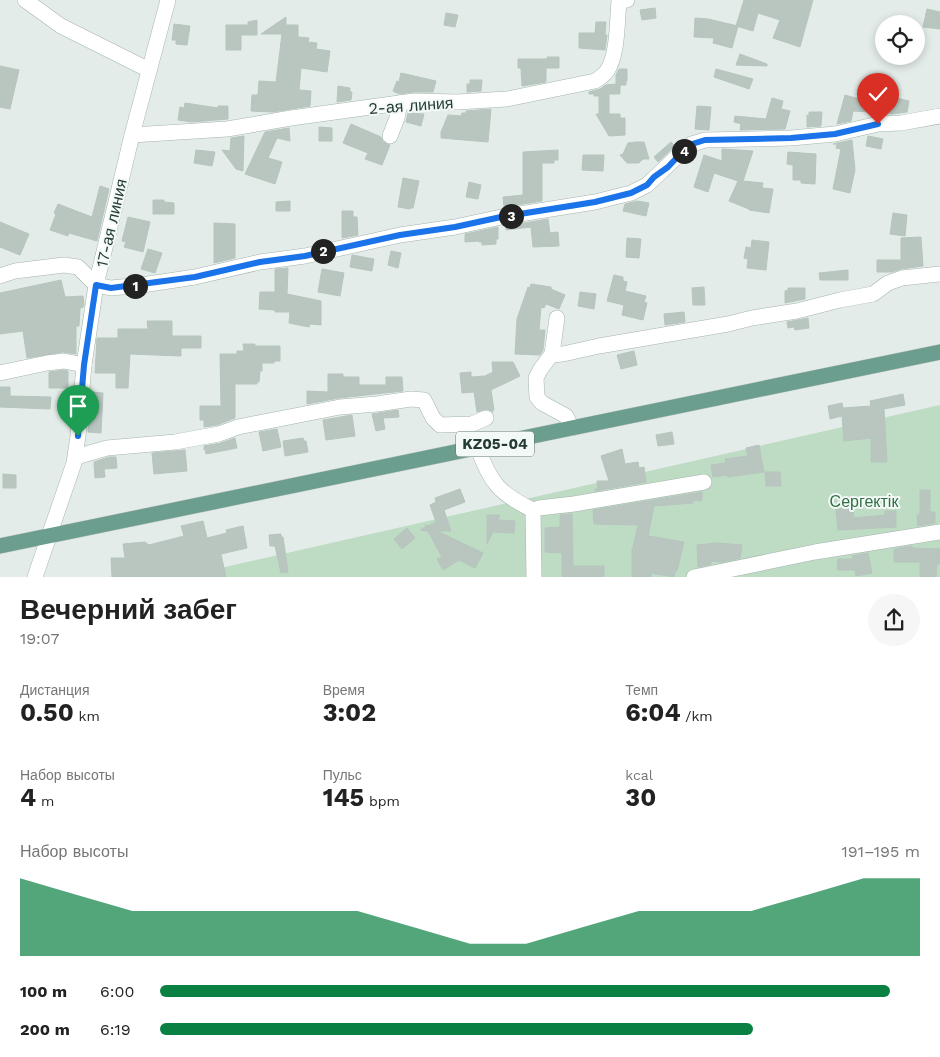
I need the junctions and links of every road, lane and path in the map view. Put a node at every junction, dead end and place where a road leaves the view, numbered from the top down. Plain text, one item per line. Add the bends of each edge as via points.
1 (25, 0) edge
2 (168, 0) edge
3 (622, 0) edge
4 (149, 70) junction
5 (400, 103) junction
6 (940, 116) edge
7 (132, 135) junction
8 (390, 136) dead end
9 (940, 274) edge
10 (0, 276) edge
11 (96, 285) junction
12 (558, 318) dead end
13 (940, 352) edge
14 (551, 355) junction
15 (84, 365) junction
16 (0, 373) edge
17 (486, 418) dead end
18 (572, 428) junction
19 (478, 448) junction
20 (76, 457) junction
21 (704, 482) dead end
22 (533, 510) junction
23 (940, 532) edge
24 (49, 536) junction
25 (0, 546) edge
26 (35, 577) edge
27 (534, 577) edge
28 (694, 577) edge

1 - 4 street via 60,26
2 - 4 street, 17-ая линия
3 - 5 street, 2-ая линия via 610,64 596,80 507,99
4 - 7 street, 17-ая линия
5 - 7 street, 2-ая линия via 227,129
5 - 8 street
6 - 11 street via 878,124 835,134 705,140 684,150 647,185 604,200 400,235 195,277 111,288
7 - 11 street, 17-ая линия
9 - 14 street via 902,278 872,294 797,311
10 - 11 street via 64,265 78,267
11 - 15 street, 17-ая линия
12 - 14 street
13 - 18 main road, KZ05-04
14 - 18 street via 536,378 537,397 566,416
15 - 16 street via 47,363
15 - 20 street, 17-ая линия
17 - 20 street via 472,424 440,426 432,418 424,400 411,399 340,407 238,427 218,434 175,442 107,448
18 - 19 main road, KZ05-04
19 - 22 street via 496,486 514,501
19 - 24 main road, KZ05-04
20 - 24 street, 17-ая линия
21 - 22 street
22 - 27 street
23 - 28 street
24 - 25 main road, KZ05-04
24 - 26 street, 17-ая линия

